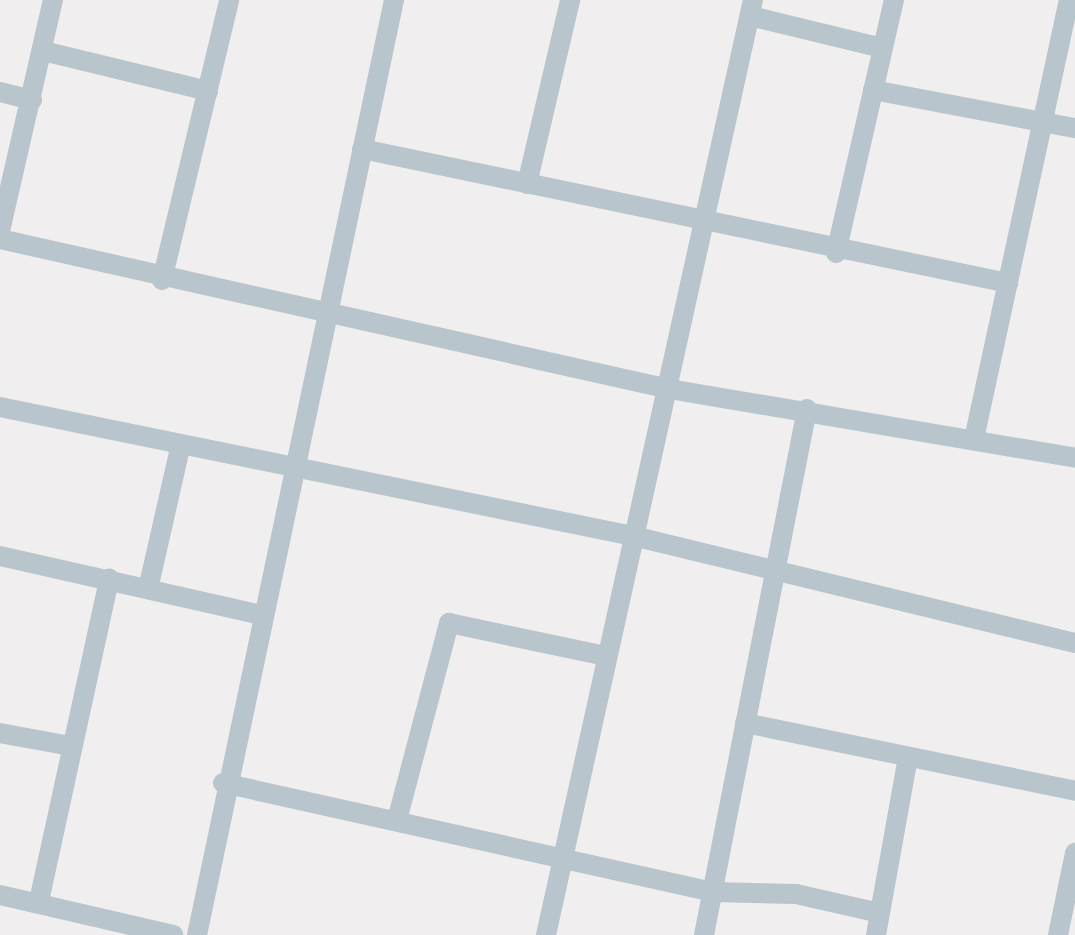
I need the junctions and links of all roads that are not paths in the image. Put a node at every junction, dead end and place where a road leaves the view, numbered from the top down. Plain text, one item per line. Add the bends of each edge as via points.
1 (53, 0) edge
2 (229, 0) edge
3 (394, 0) edge
4 (570, 0) edge
5 (894, 0) edge
6 (1069, 0) edge
7 (752, 8) edge
8 (882, 48) junction
9 (43, 50) junction
10 (873, 90) junction
11 (208, 91) junction
12 (0, 92) edge
13 (32, 100) junction
14 (1044, 122) junction
15 (1075, 128) edge
16 (362, 149) junction
17 (527, 184) junction
18 (704, 223) junction
19 (0, 231) edge
20 (0, 240) edge
21 (836, 253) junction
22 (162, 280) junction
23 (1008, 283) junction
24 (326, 315) junction
25 (669, 389) junction
26 (0, 408) edge
27 (807, 409) junction
28 (974, 440) junction
29 (180, 448) junction
30 (1075, 458) edge
31 (290, 472) junction
32 (633, 536) junction
33 (0, 556) edge
34 (775, 572) junction
35 (109, 580) junction
36 (148, 589) junction
37 (262, 615) junction
38 (1075, 643) edge
39 (604, 656) junction
40 (745, 723) junction
41 (0, 733) edge
42 (70, 746) junction
43 (908, 757) junction
44 (223, 783) junction
45 (1075, 791) edge
46 (397, 820) junction
47 (1075, 853) edge
48 (563, 860) junction
49 (713, 892) junction
50 (0, 895) edge
51 (39, 901) junction
52 (880, 912) junction
53 (172, 935) edge
54 (197, 935) edge
55 (546, 935) edge
56 (704, 935) edge
57 (876, 935) edge
58 (1058, 935) edge

1 - 9 street
2 - 11 street
3 - 16 street
4 - 17 street
5 - 8 street
6 - 14 street
7 - 8 street
7 - 18 street
8 - 10 street
9 - 11 street
9 - 13 street
10 - 14 street
10 - 21 street
11 - 22 street
12 - 13 street
13 - 19 street
14 - 15 street
14 - 23 street
16 - 17 street
16 - 24 street
17 - 18 street
18 - 21 street
18 - 25 street
20 - 22 street
21 - 23 street
22 - 24 street
23 - 28 street
24 - 25 street
24 - 31 street
25 - 27 street
25 - 32 street
26 - 29 street
27 - 28 street
27 - 34 street
28 - 30 street
29 - 31 street
29 - 36 street
31 - 32 street
31 - 37 street
32 - 34 street
32 - 39 street
33 - 35 street
34 - 38 street
34 - 40 street
35 - 36 street
35 - 42 street
36 - 37 street
37 - 44 street
39 - 46 street via 449,623
39 - 48 street
40 - 43 street
40 - 49 street
41 - 42 street
42 - 51 street
43 - 45 street
43 - 52 street
44 - 46 street
44 - 54 street
46 - 48 street
47 - 58 street
48 - 49 street
48 - 55 street
49 - 52 street via 796,894
49 - 56 street
50 - 51 street
51 - 53 street
52 - 57 street

